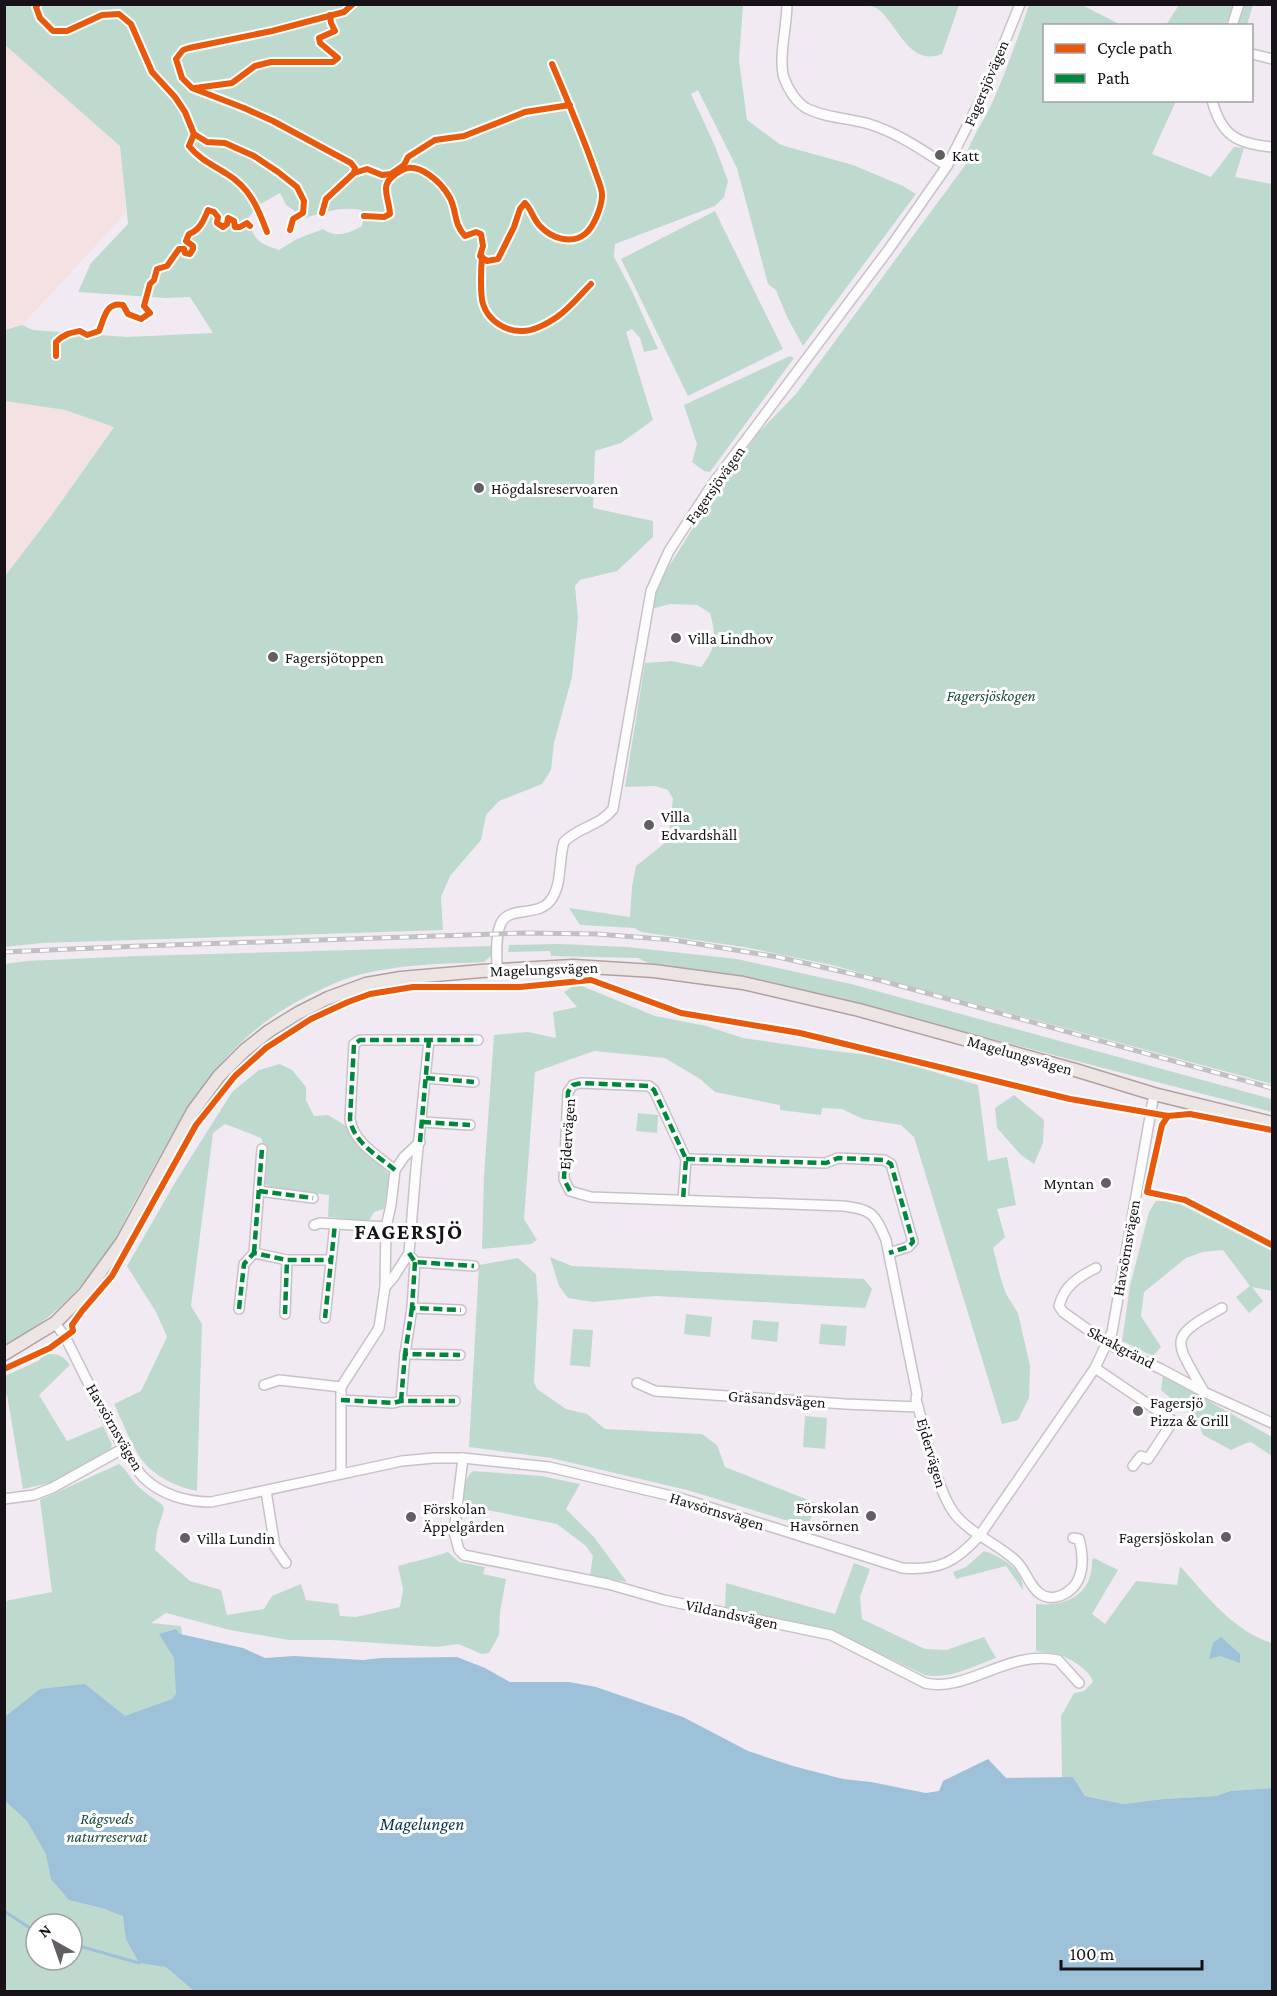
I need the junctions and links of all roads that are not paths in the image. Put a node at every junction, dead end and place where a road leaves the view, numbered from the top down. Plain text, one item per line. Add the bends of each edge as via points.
1 (787, 4) edge
2 (1020, 4) edge
3 (1239, 4) edge
4 (1233, 24) edge
5 (1253, 54) edge
6 (1272, 59) edge
7 (1212, 102) edge
8 (1272, 147) edge
9 (947, 166) junction
10 (497, 970) junction
11 (429, 1040) junction
12 (478, 1040) dead end
13 (426, 1078) junction
14 (474, 1082) dead end
15 (1154, 1094) junction
16 (422, 1122) junction
17 (1272, 1123) edge
18 (470, 1125) dead end
19 (420, 1142) junction
20 (262, 1149) dead end
21 (686, 1159) junction
22 (395, 1170) junction
23 (260, 1191) junction
24 (313, 1198) dead end
25 (683, 1200) junction
26 (335, 1224) junction
27 (314, 1226) dead end
28 (386, 1227) junction
29 (254, 1253) junction
30 (889, 1253) junction
31 (409, 1254) junction
32 (287, 1260) junction
33 (331, 1260) junction
34 (416, 1262) junction
35 (474, 1266) dead end
36 (1096, 1268) dead end
37 (385, 1287) junction
38 (412, 1308) junction
39 (1222, 1308) dead end
40 (239, 1309) dead end
41 (461, 1310) dead end
42 (285, 1314) dead end
43 (325, 1318) dead end
44 (55, 1323) junction
45 (1108, 1344) junction
46 (4, 1354) edge
47 (405, 1354) junction
48 (460, 1355) dead end
49 (1095, 1368) junction
50 (637, 1383) dead end
51 (264, 1385) dead end
52 (341, 1386) junction
53 (1204, 1392) junction
54 (341, 1400) junction
55 (401, 1401) junction
56 (455, 1401) dead end
57 (918, 1407) junction
58 (1272, 1423) edge
59 (124, 1448) junction
60 (463, 1458) junction
61 (1133, 1466) dead end
62 (341, 1474) junction
63 (266, 1491) junction
64 (4, 1499) edge
65 (980, 1535) junction
66 (1073, 1538) dead end
67 (286, 1563) dead end
68 (1079, 1683) dead end

1 - 9 street via 782,61 784,78 796,98 805,107 872,125 909,141
2 - 9 street, Fagersjövägen via 985,91
3 - 4 street
5 - 6 street
7 - 8 street via 1216,117 1228,132 1247,144
9 - 10 street, Fagersjövägen via 712,485 669,551 651,591 613,809 564,842 557,891 546,905 506,916 502,921
10 - 15 main road, Magelungsvägen via 622,968 743,983 871,1014
10 - 44 main road, Magelungsvägen via 366,984 298,1013 245,1050 193,1111 110,1261
11 - 12 street
11 - 13 street
11 - 22 street via 360,1040 354,1044 351,1127 358,1139
13 - 14 street
13 - 16 street
15 - 17 main road, Magelungsvägen
15 - 45 street, Havsörnsvägen
16 - 18 street
16 - 19 street
19 - 22 street
19 - 31 street
20 - 23 street
21 - 25 street, Ejdervägen
21 - 25 street, Ejdervägen via 649,1086 581,1083 568,1092 564,1179 570,1191 591,1197
21 - 30 street via 826,1163 838,1158 884,1160 891,1164 913,1242
22 - 28 street
23 - 24 street
23 - 29 street
25 - 30 street, Ejdervägen via 862,1208 878,1220
26 - 27 street
26 - 28 street
26 - 33 street
28 - 37 street
29 - 32 street
29 - 40 street via 244,1264
30 - 57 street, Ejdervägen
31 - 34 street
31 - 37 street
32 - 33 street
32 - 42 street
33 - 43 street
34 - 35 street
34 - 38 street
36 - 45 street, Skrakgränd via 1066,1288 1059,1306
37 - 52 street via 379,1328
38 - 41 street
38 - 47 street
39 - 53 street, Skrakgränd via 1194,1324 1181,1338 1182,1354
44 - 46 main road, Magelungsvägen
44 - 59 street, Havsörnsvägen
45 - 49 street, Havsörnsvägen
45 - 53 street, Skrakgränd
47 - 48 street
47 - 55 street
49 - 61 street via 1173,1421 1148,1459 1141,1456
49 - 65 street, Havsörnsvägen
50 - 57 street, Gräsandsvägen via 655,1390
51 - 52 street via 279,1380
52 - 54 street
53 - 58 street, Skrakgränd
54 - 55 street
54 - 62 street
55 - 56 street
57 - 65 street, Ejdervägen via 940,1488 954,1512
59 - 63 street, Havsörnsvägen via 143,1477 177,1497 211,1502
59 - 64 street via 52,1488
60 - 62 street, Havsörnsvägen via 402,1461
60 - 65 street, Havsörnsvägen via 549,1467 680,1498 902,1568 927,1569 951,1562
60 - 68 street, Vildandsvägen via 454,1532 464,1555 831,1635 934,1685 1035,1658 1058,1660
62 - 63 street, Havsörnsvägen
63 - 67 street via 275,1547
65 - 66 street, Ejdervägen via 1018,1563 1046,1597 1070,1591 1080,1575 1082,1550 1079,1539

